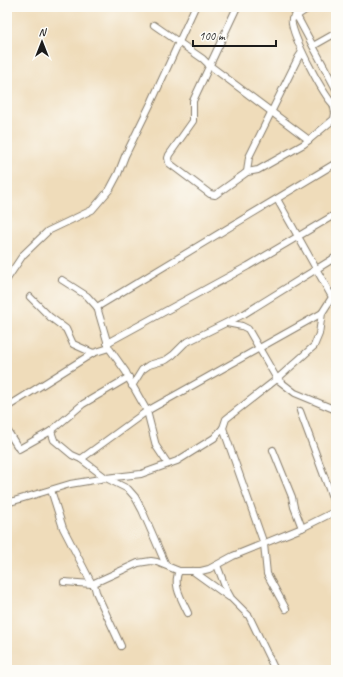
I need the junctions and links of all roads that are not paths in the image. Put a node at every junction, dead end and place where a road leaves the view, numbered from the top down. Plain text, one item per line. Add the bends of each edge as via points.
1 (195, 7) edge
2 (237, 7) edge
3 (292, 7) edge
4 (310, 7) edge
5 (297, 16) junction
6 (154, 25) dead end
7 (336, 34) edge
8 (179, 43) junction
9 (313, 46) junction
10 (302, 52) junction
11 (209, 65) junction
12 (336, 89) edge
13 (335, 102) edge
14 (272, 111) junction
15 (309, 140) junction
16 (336, 163) edge
17 (247, 172) junction
18 (277, 199) junction
19 (336, 214) edge
20 (298, 236) junction
21 (336, 257) edge
22 (316, 269) junction
23 (7, 279) edge
24 (62, 280) dead end
25 (336, 291) edge
26 (30, 297) dead end
27 (332, 297) junction
28 (97, 307) junction
29 (322, 313) junction
30 (227, 323) junction
31 (108, 345) junction
32 (258, 349) junction
33 (93, 353) junction
34 (128, 377) junction
35 (277, 379) junction
36 (132, 386) junction
37 (7, 408) edge
38 (336, 410) edge
39 (147, 411) junction
40 (300, 411) dead end
41 (223, 428) junction
42 (7, 430) edge
43 (51, 431) junction
44 (273, 450) dead end
45 (81, 459) junction
46 (168, 464) junction
47 (106, 478) junction
48 (51, 490) junction
49 (7, 503) edge
50 (336, 508) edge
51 (336, 511) edge
52 (302, 528) junction
53 (264, 544) junction
54 (166, 565) junction
55 (217, 565) junction
56 (179, 571) junction
57 (193, 571) junction
58 (64, 582) dead end
59 (93, 584) junction
60 (231, 598) junction
61 (286, 609) dead end
62 (188, 614) dead end
63 (121, 646) dead end
64 (275, 670) edge

1 - 8 street
2 - 11 street
3 - 5 street
4 - 5 street
5 - 9 street
5 - 10 street via 291,23
6 - 8 street
7 - 9 street
8 - 11 street
8 - 23 street via 110,189 92,210 48,231 22,255
9 - 12 street
10 - 13 street via 323,92
10 - 14 street
11 - 14 street
11 - 17 street via 193,101 193,122 169,155 169,163 213,195
13 - 15 street via 334,119
14 - 15 street
14 - 17 street via 249,157
15 - 17 street via 258,170
16 - 18 street
18 - 20 street
18 - 28 street
19 - 20 street
20 - 22 street
20 - 31 street
21 - 22 street
22 - 27 street
22 - 30 street
24 - 28 street via 87,296
25 - 27 street
26 - 33 street via 50,318 66,328 73,344
27 - 29 street
28 - 31 street
29 - 32 street
29 - 35 street via 319,334 314,346
30 - 32 street via 246,328
30 - 36 street via 185,343 166,360 149,365 142,370
31 - 33 street
31 - 34 street
32 - 35 street
32 - 39 street
33 - 37 street
34 - 36 street
34 - 43 street via 83,404
35 - 38 street via 302,397
35 - 41 street via 226,419
36 - 39 street
39 - 45 street
39 - 46 street via 156,446
40 - 50 street
41 - 46 street via 206,444
41 - 53 street
42 - 43 street via 19,449
43 - 45 street via 54,440
44 - 52 street
45 - 47 street
46 - 47 street via 141,474
47 - 48 street
47 - 54 street via 128,489 135,497
48 - 49 street
48 - 59 street via 63,528
51 - 52 street
52 - 53 street
53 - 55 street via 232,556
53 - 61 street via 267,574
54 - 56 street
54 - 59 street via 145,561
55 - 57 street
55 - 60 street
56 - 57 street
56 - 62 street via 176,582
57 - 60 street
58 - 59 street
59 - 63 street
60 - 64 street via 249,616

